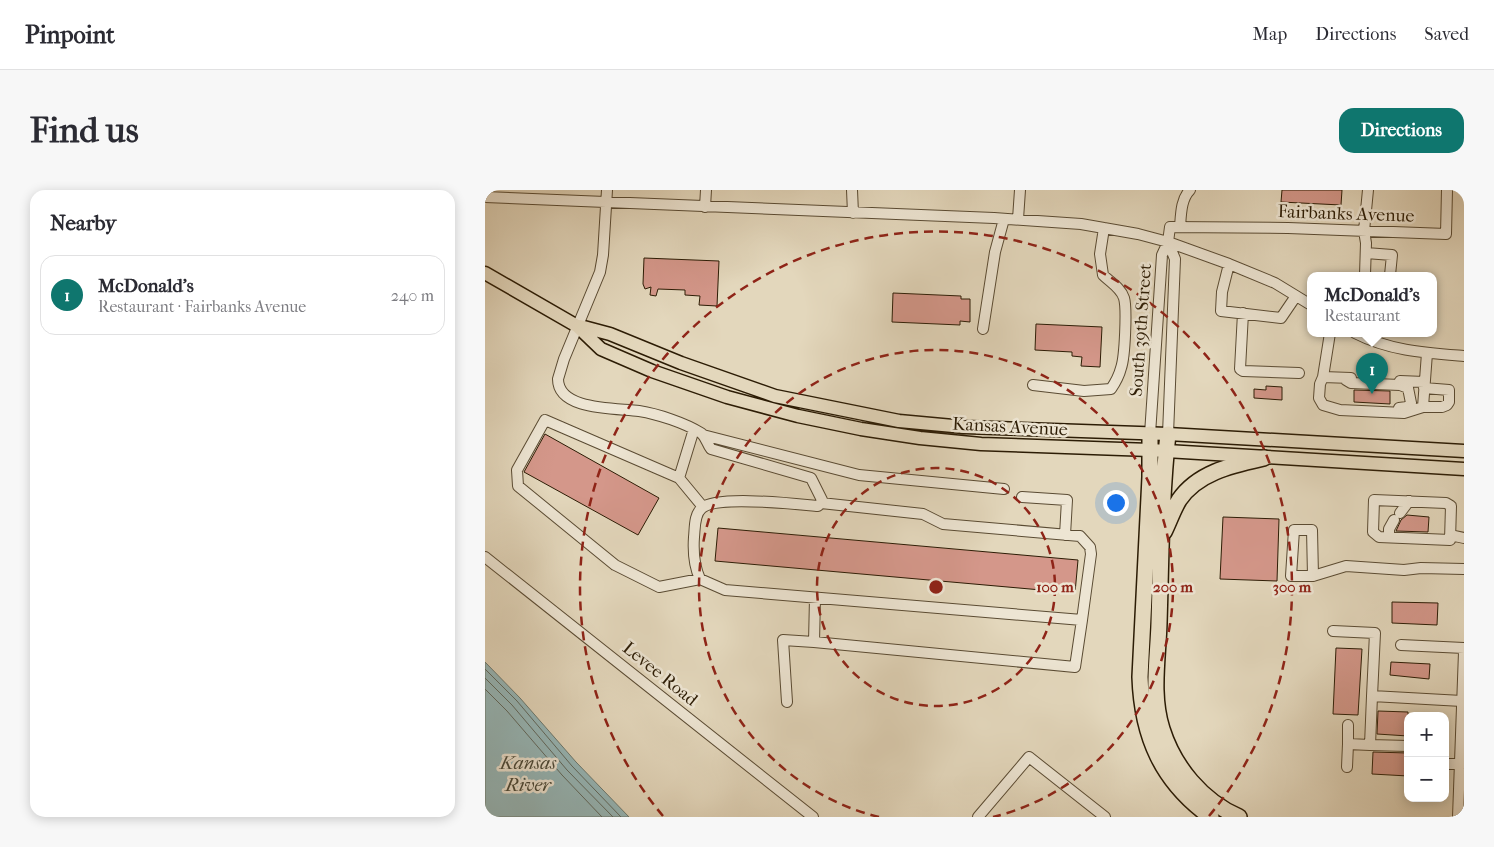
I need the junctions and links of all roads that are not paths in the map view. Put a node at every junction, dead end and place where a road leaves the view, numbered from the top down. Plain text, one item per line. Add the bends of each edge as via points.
1 (607, 190) edge
2 (706, 190) edge
3 (852, 190) edge
4 (1020, 190) edge
5 (1190, 190) edge
6 (1368, 190) edge
7 (1447, 190) edge
8 (485, 197) edge
9 (606, 201) junction
10 (705, 207) junction
11 (853, 213) junction
12 (1004, 219) junction
13 (1019, 219) junction
14 (1182, 227) junction
15 (1104, 228) junction
16 (1364, 230) junction
17 (1168, 242) junction
18 (1366, 253) junction
19 (1229, 264) junction
20 (1365, 272) edge
21 (1390, 272) edge
22 (485, 273) edge
23 (1296, 296) junction
24 (1307, 303) edge
25 (1243, 313) junction
26 (577, 326) junction
27 (983, 329) dead end
28 (1329, 337) edge
29 (1363, 337) edge
30 (1427, 353) junction
31 (1464, 356) edge
32 (1299, 373) dead end
33 (1323, 377) junction
34 (1345, 378) junction
35 (1033, 385) dead end
36 (1424, 385) junction
37 (1423, 407) junction
38 (1341, 410) junction
39 (693, 429) junction
40 (1151, 434) junction
41 (1168, 434) junction
42 (703, 435) junction
43 (1150, 450) junction
44 (1464, 451) edge
45 (1166, 452) junction
46 (1264, 458) junction
47 (1464, 468) edge
48 (679, 478) junction
49 (1004, 489) dead end
50 (1022, 497) dead end
51 (821, 500) junction
52 (1409, 501) junction
53 (703, 507) junction
54 (1065, 535) junction
55 (1384, 537) junction
56 (1450, 537) junction
57 (1161, 538) junction
58 (1464, 538) edge
59 (485, 558) edge
60 (1464, 569) edge
61 (1313, 576) junction
62 (701, 579) junction
63 (815, 598) junction
64 (1082, 620) junction
65 (1333, 631) dead end
66 (814, 642) junction
67 (1401, 645) dead end
68 (1464, 650) edge
69 (1372, 696) junction
70 (787, 702) dead end
71 (1463, 703) edge
72 (1348, 725) dead end
73 (1463, 733) edge
74 (1348, 744) junction
75 (1370, 745) junction
76 (1404, 746) edge
77 (1449, 765) edge
78 (1347, 767) dead end
79 (1462, 768) edge
80 (813, 817) edge
81 (978, 817) edge
82 (1105, 817) edge
83 (1211, 817) edge
84 (1239, 817) edge
85 (1459, 817) edge

1 - 9 street
2 - 10 street
3 - 11 street
4 - 13 street
5 - 14 street via 1181,212
6 - 16 street
7 - 16 street, Fairbanks Avenue via 1446,234
8 - 9 street
9 - 10 street
9 - 26 street via 600,272
10 - 11 street
11 - 12 street
12 - 13 street
12 - 27 street via 995,252
13 - 15 street
14 - 16 street, Fairbanks Avenue
14 - 17 street via 1170,226
15 - 17 street
15 - 35 street via 1101,268 1103,275 1119,289 1126,311 1122,367 1115,383 1111,389 1084,391
16 - 18 street
17 - 19 street
17 - 40 street, South 39th Street via 1163,255
17 - 41 street, South 39th Street via 1175,259
18 - 20 street
18 - 21 street via 1392,255
19 - 23 street via 1275,283
19 - 25 street via 1221,311
22 - 26 main road, Kansas Avenue
23 - 24 street
23 - 25 street via 1281,318
25 - 32 street via 1240,369
26 - 39 street via 558,379 563,395 574,402 660,416
26 - 40 main road, Kansas Avenue via 610,334 775,396 899,421 964,427
26 - 43 main road, Kansas Avenue via 601,348 652,371 727,398 798,416 861,429 981,444
28 - 33 street
29 - 30 street via 1380,345
30 - 31 street
30 - 36 street
33 - 34 street
33 - 38 street via 1319,398 1323,404
34 - 36 street
34 - 38 street via 1351,382 1399,384 1408,388 1411,403 1401,408 1343,406
36 - 37 street
36 - 37 street via 1449,390 1449,402 1442,407
37 - 38 street via 1404,413
39 - 42 street
39 - 48 street
40 - 41 main road, Kansas Avenue
40 - 43 highway
41 - 44 main road, Kansas Avenue
41 - 45 highway
42 - 49 street via 859,475
42 - 51 street via 711,449 811,478
43 - 45 main road, Kansas Avenue
43 - 83 highway via 1141,700 1156,755 1169,777 1194,805
45 - 46 main road, Kansas Avenue
45 - 57 highway
46 - 47 main road, Kansas Avenue
46 - 57 highway via 1219,470 1194,483 1179,501
48 - 53 street
48 - 62 street via 545,420 517,470 518,486 615,565 659,587
50 - 54 street via 1067,500
51 - 53 street via 817,506 726,500
51 - 54 street via 923,514 943,524
52 - 55 street
52 - 55 street via 1374,500 1373,532
52 - 56 street via 1451,506
53 - 62 street via 695,524 694,538 696,570
54 - 64 street via 1080,536 1090,547
55 - 56 street
56 - 58 street
57 - 84 highway via 1156,702 1162,729 1179,767 1200,792
59 - 80 street, Levee Road
60 - 61 street via 1404,570 1346,566
61 - 61 street via 1291,576 1294,530 1312,530
62 - 63 street via 725,590
63 - 64 street
63 - 66 street
64 - 66 street via 1075,667
65 - 69 street via 1375,632
66 - 70 street via 783,640
67 - 68 street
68 - 71 street
69 - 71 street
69 - 75 street
71 - 73 street
72 - 74 street
73 - 79 street
74 - 75 street
74 - 78 street
75 - 76 street
77 - 79 street
79 - 85 street
81 - 82 street via 1029,756

